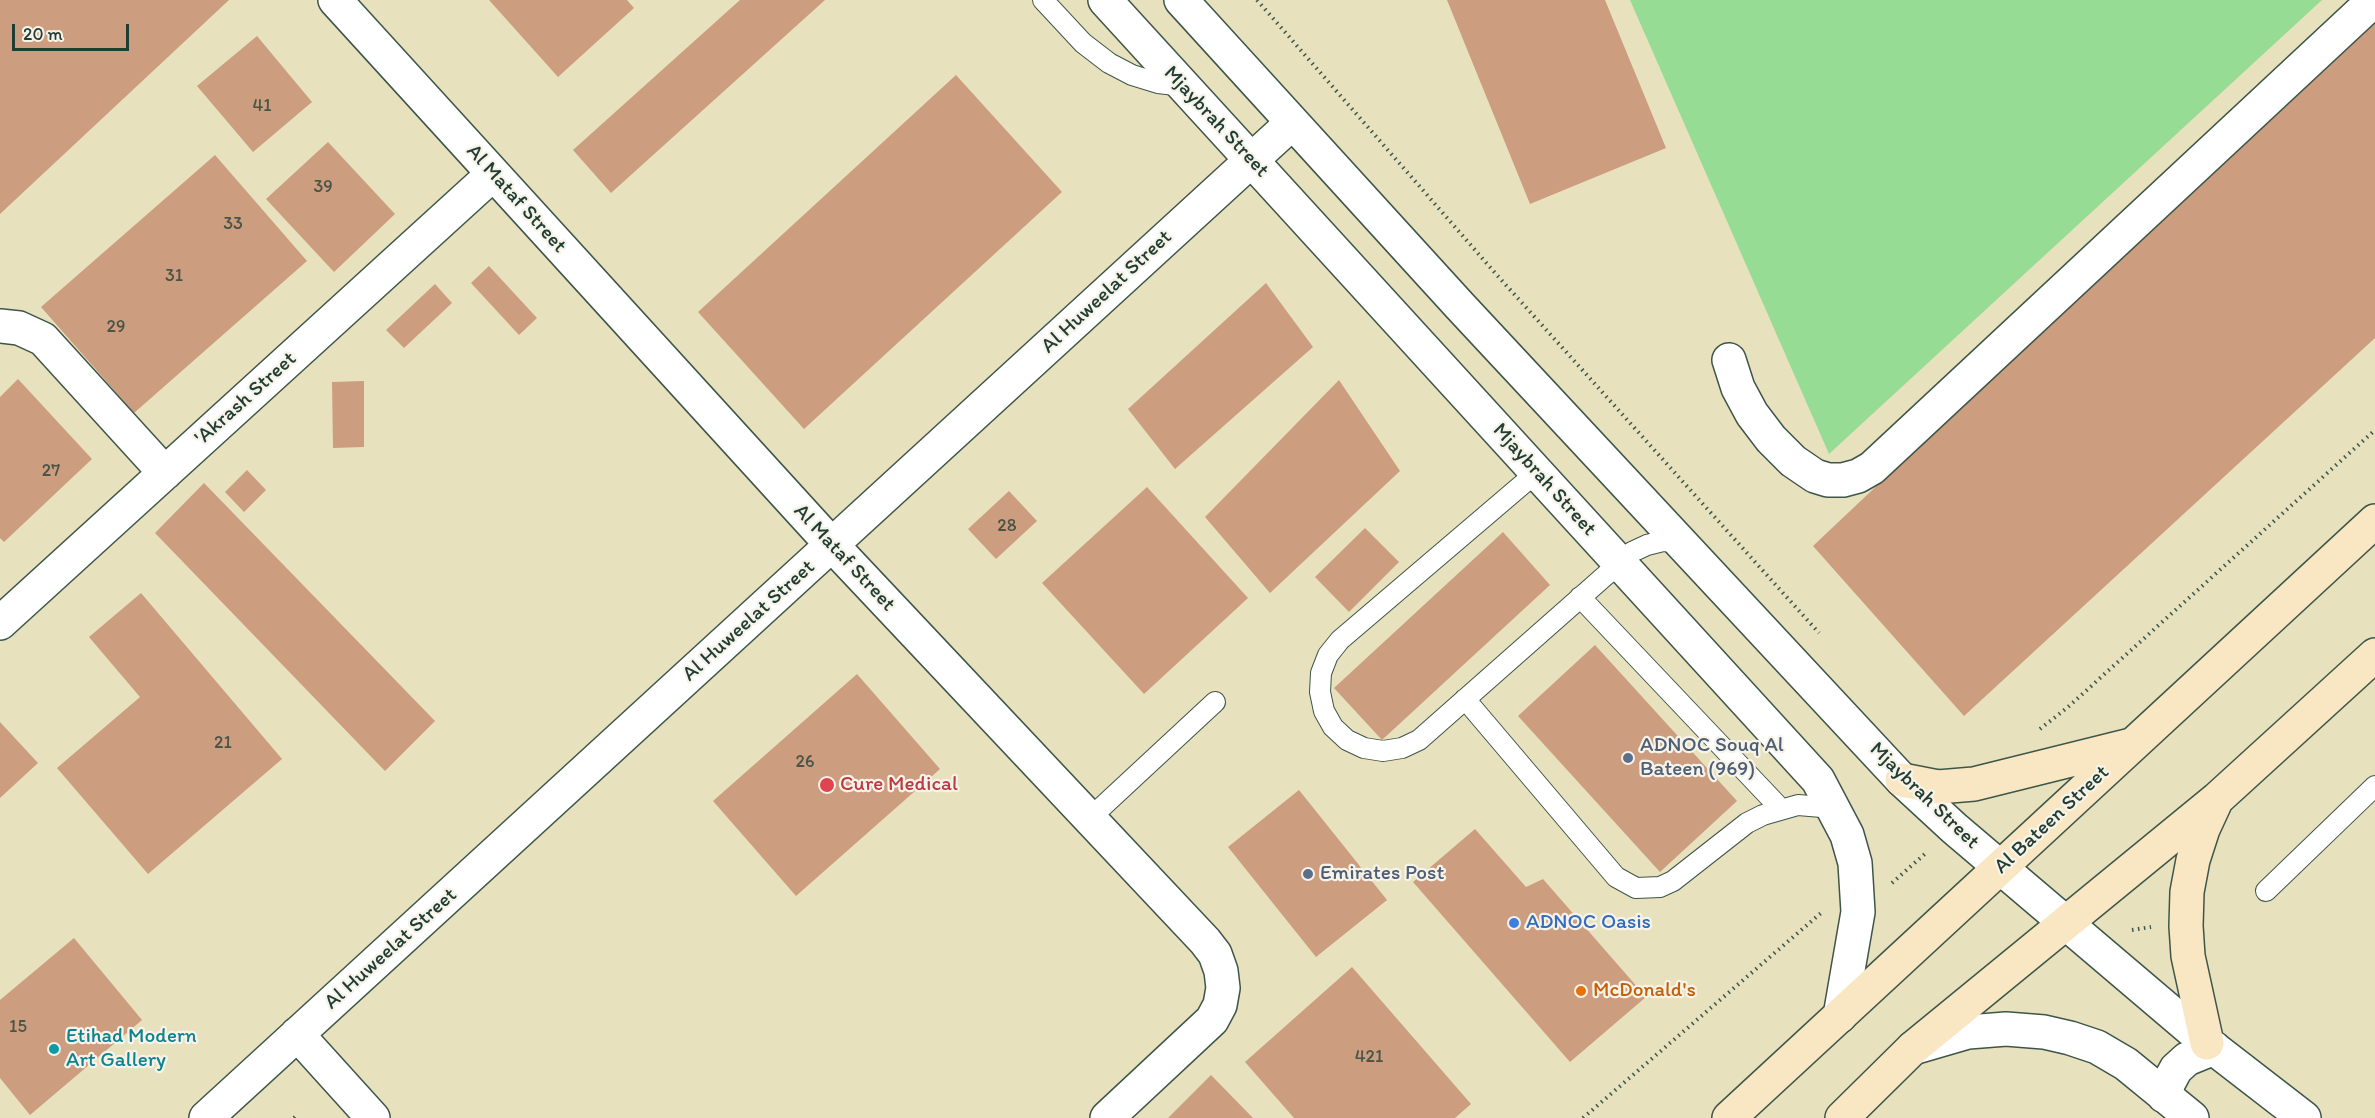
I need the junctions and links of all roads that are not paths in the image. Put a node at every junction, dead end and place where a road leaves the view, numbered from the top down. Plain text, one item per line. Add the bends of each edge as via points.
1 (334, 0) edge
2 (1043, 0) edge
3 (1105, 0) edge
4 (1181, 0) edge
5 (2374, 0) edge
6 (1184, 86) junction
7 (1292, 123) junction
8 (1251, 160) junction
9 (493, 174) junction
10 (0, 326) edge
11 (1729, 360) dead end
12 (1537, 472) junction
13 (165, 473) junction
14 (2375, 521) edge
15 (1680, 542) junction
16 (832, 545) junction
17 (1619, 562) junction
18 (1580, 597) junction
19 (0, 623) edge
20 (2375, 655) edge
21 (1465, 699) junction
22 (1215, 702) dead end
23 (2132, 744) junction
24 (1902, 780) junction
25 (2375, 786) edge
26 (2217, 799) junction
27 (1834, 807) junction
28 (1780, 808) junction
29 (1089, 819) junction
30 (2001, 868) junction
31 (2266, 891) dead end
32 (2065, 922) junction
33 (1840, 1016) junction
34 (297, 1034) junction
35 (2211, 1046) junction
36 (1913, 1048) junction
37 (2164, 1096) junction
38 (206, 1118) edge
39 (373, 1118) edge
40 (1107, 1118) edge
41 (1729, 1118) edge
42 (1842, 1118) edge
43 (2192, 1118) edge
44 (2304, 1118) edge

1 - 9 street, Al Mataf Street
2 - 6 lane via 1083,43 1109,63 1158,83
3 - 6 street, Mjaybrah Street
4 - 7 street, Mjaybrah Street
5 - 11 street via 1872,468 1858,476 1828,480 1793,462 1752,414
6 - 8 street, Mjaybrah Street
7 - 8 street, Al Huweelat Street
7 - 15 street, Mjaybrah Street
8 - 12 street, Mjaybrah Street
8 - 16 street, Al Huweelat Street
9 - 13 street, 'Akrash Street
9 - 16 street, Al Mataf Street
10 - 13 street via 19,328 43,339
12 - 17 street, Mjaybrah Street
12 - 21 lane via 1340,640 1321,673 1324,711 1333,727 1347,740 1383,752 1419,740
13 - 19 street, 'Akrash Street
14 - 23 main road, Al Bateen Street
15 - 17 lane via 1647,544
15 - 24 street, Mjaybrah Street
16 - 29 street, Al Mataf Street
16 - 34 street, Al Huweelat Street
17 - 18 lane
17 - 27 street, Mjaybrah Street via 1802,761
18 - 21 lane
18 - 28 lane
20 - 26 main road
21 - 28 lane via 1616,877 1636,888 1660,887 1673,881 1747,823
22 - 29 lane
23 - 24 main road via 1974,784 1938,787
23 - 30 main road, Al Bateen Street
24 - 30 street, Mjaybrah Street
25 - 31 lane
26 - 32 main road
26 - 35 main road via 2193,860 2186,926 2188,956
27 - 28 lane
27 - 33 street, Mjaybrah Street via 1855,863 1858,896 1856,931
29 - 40 street, Al Mataf Street via 1205,941 1218,963 1223,988 1212,1020
30 - 32 street, Mjaybrah Street
30 - 33 main road, Al Bateen Street
32 - 35 street, Mjaybrah Street
32 - 36 main road
33 - 41 main road, Al Bateen Street
34 - 38 street, Al Huweelat Street
34 - 39 street
35 - 37 street via 2182,1064
35 - 44 street, Mjaybrah Street
36 - 37 street via 1968,1032 2044,1032 2097,1047 2126,1064
36 - 42 main road
37 - 43 street

